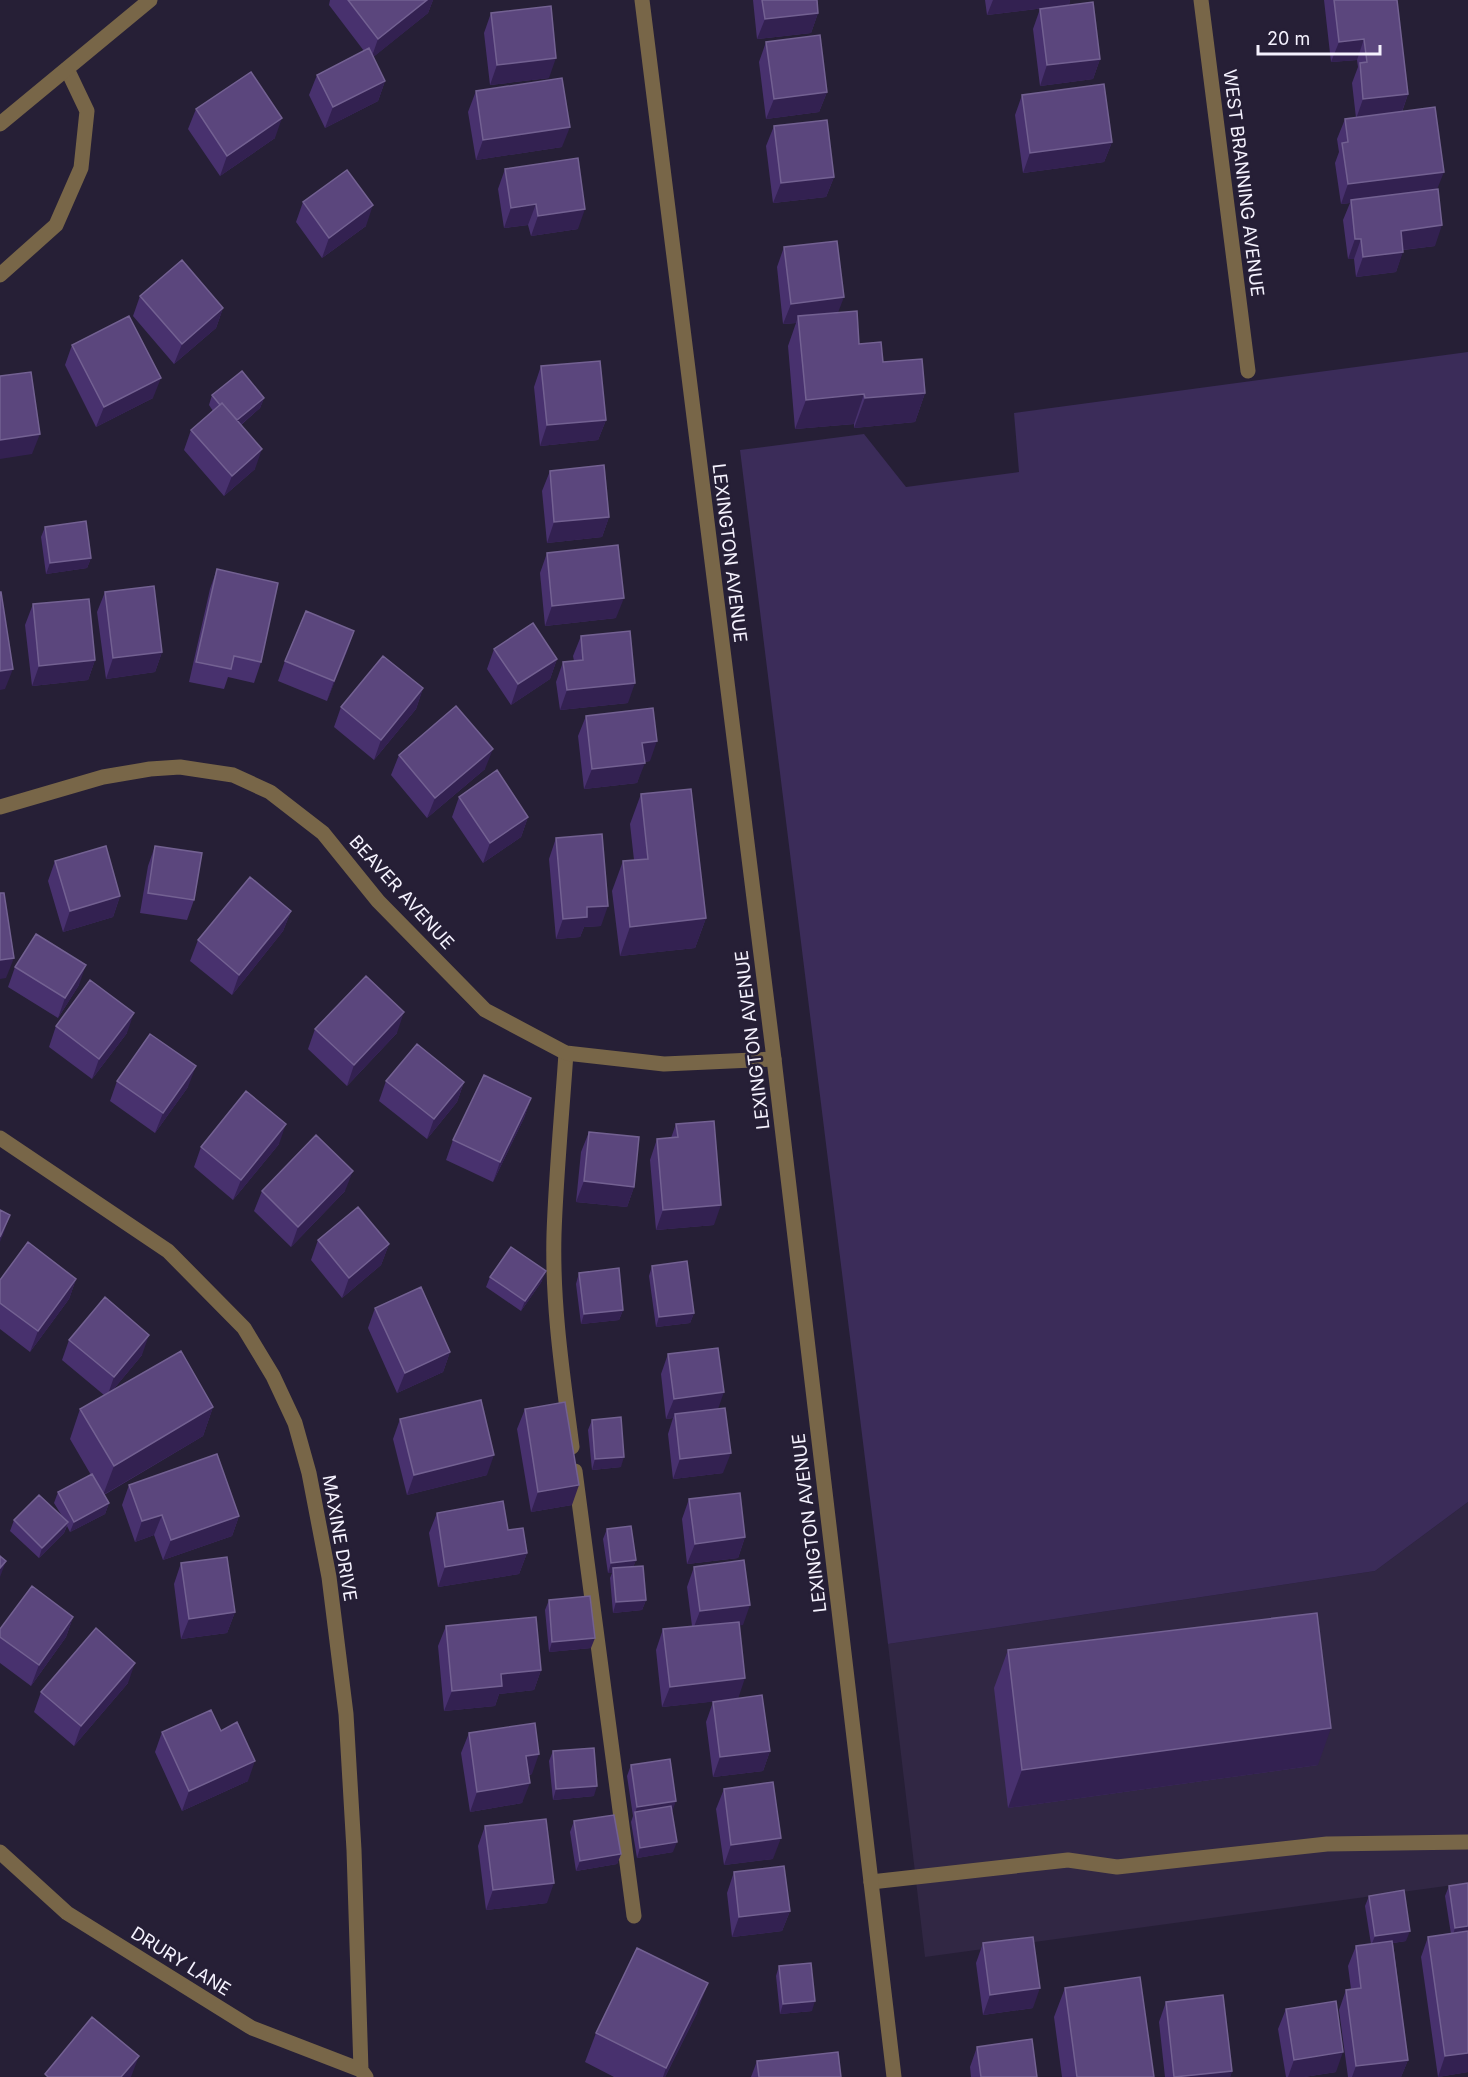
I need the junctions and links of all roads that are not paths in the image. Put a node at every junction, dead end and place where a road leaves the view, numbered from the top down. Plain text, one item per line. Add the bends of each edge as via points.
1 (150, 0) edge
2 (642, 0) edge
3 (1201, 0) edge
4 (67, 69) junction
5 (0, 124) edge
6 (0, 275) edge
7 (1248, 371) dead end
8 (0, 807) edge
9 (566, 1053) junction
10 (774, 1059) junction
11 (0, 1138) edge
12 (1468, 1842) edge
13 (0, 1852) edge
14 (871, 1882) junction
15 (634, 1916) dead end
16 (364, 2074) edge
17 (894, 2077) edge

1 - 4 street
2 - 10 street, LEXINGTON AVENUE
3 - 7 street, WEST BRANNING AVENUE
4 - 5 street
4 - 6 street via 87,111 81,168 56,225
8 - 9 street, BEAVER AVENUE via 103,777 150,769 180,767 233,775 270,792 323,833 378,901 485,1011
9 - 10 street, BEAVER AVENUE via 664,1064
9 - 15 street via 554,1235 556,1309
10 - 14 street, LEXINGTON AVENUE
11 - 16 street, MAXINE DRIVE via 168,1251 244,1328 296,1423 329,1577 346,1714
12 - 14 street via 1327,1844 1117,1867 1068,1860
13 - 16 street, DRURY LANE via 67,1913 252,2028
14 - 17 street, LEXINGTON AVENUE

